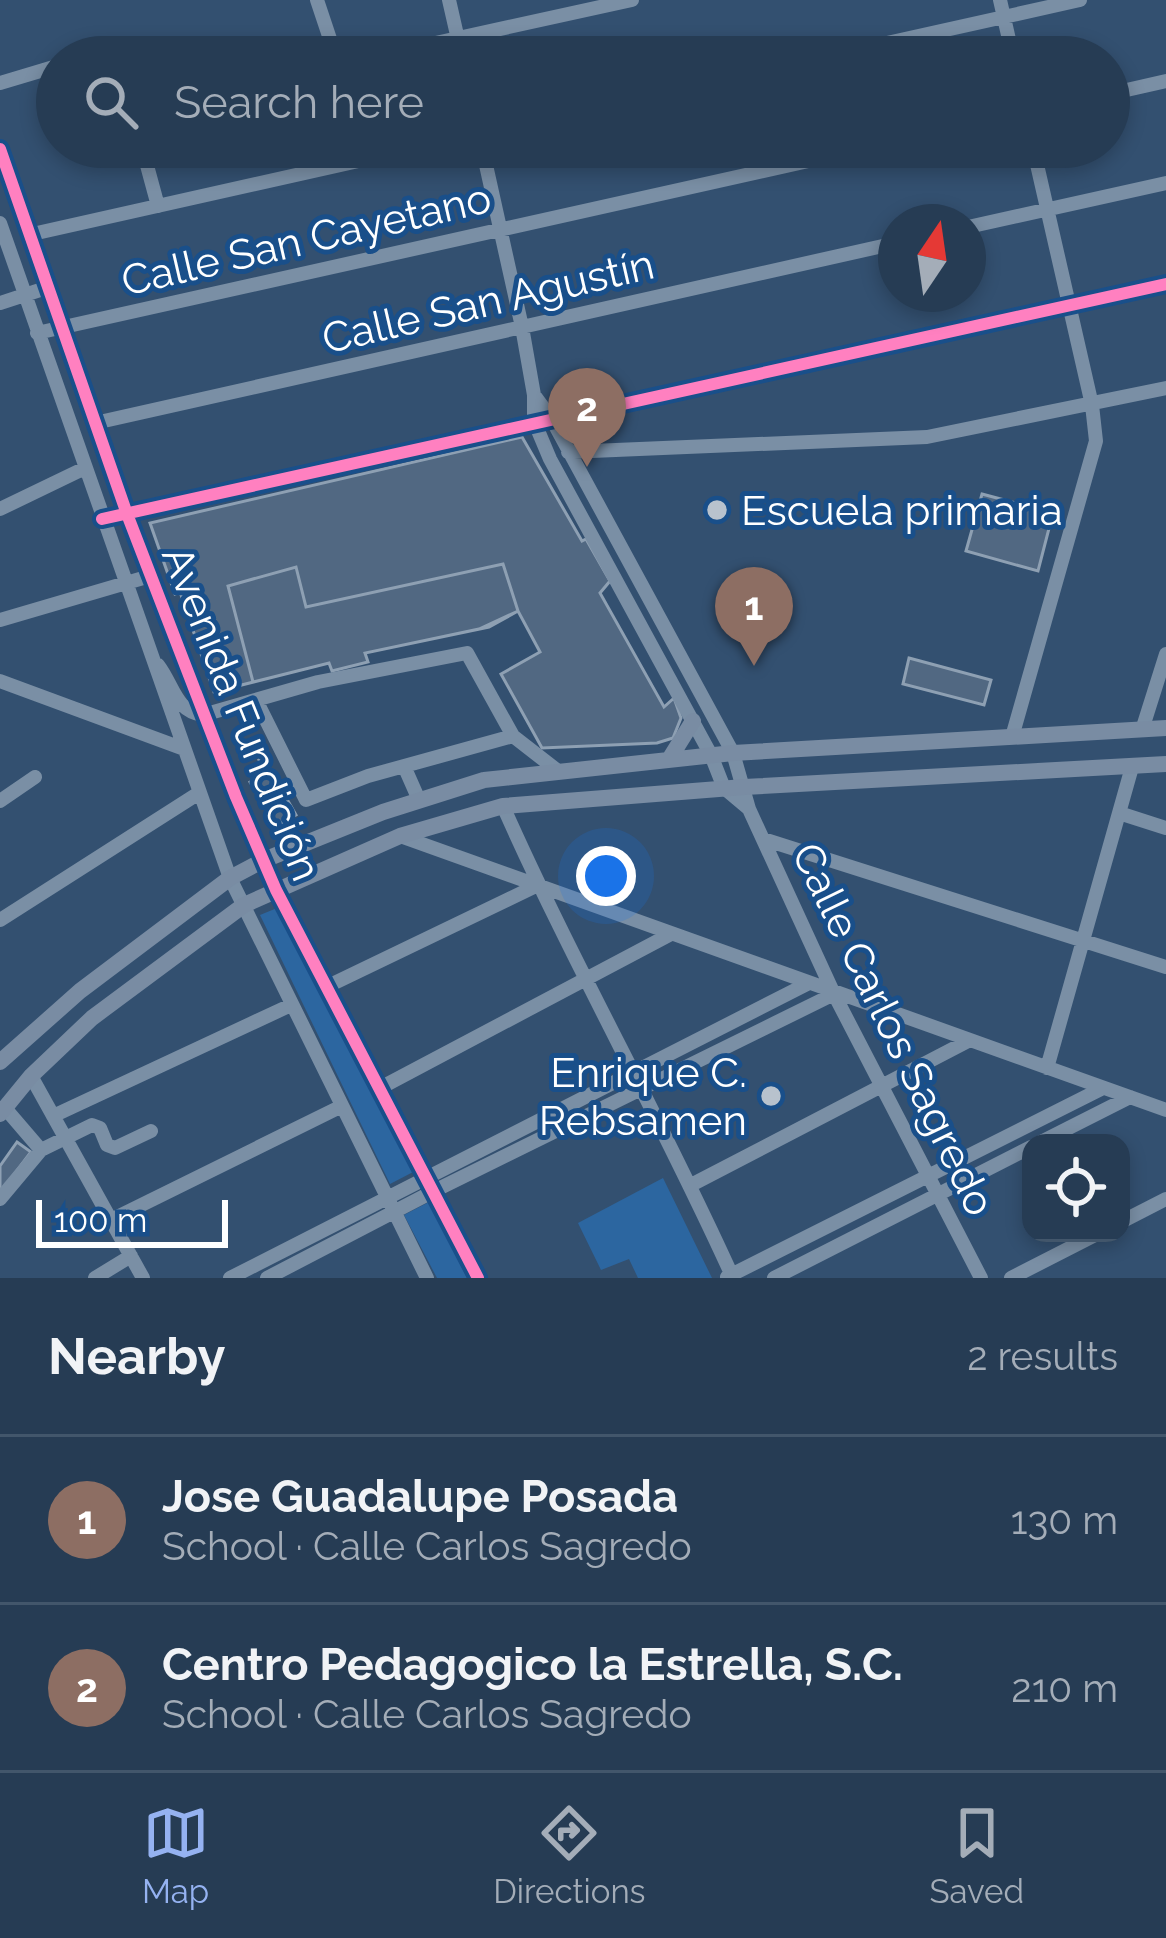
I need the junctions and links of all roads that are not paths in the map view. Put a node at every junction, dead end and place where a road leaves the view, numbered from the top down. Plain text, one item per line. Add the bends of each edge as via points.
1 (317, 0) edge
2 (449, 0) edge
3 (632, 0) edge
4 (1000, 0) edge
5 (1080, 0) edge
6 (1004, 17) junction
7 (328, 36) edge
8 (457, 36) edge
9 (471, 36) edge
10 (918, 36) edge
11 (1008, 36) edge
12 (36, 72) edge
13 (1166, 81) edge
14 (0, 83) edge
15 (1130, 89) edge
16 (0, 149) edge
17 (148, 168) edge
18 (327, 168) edge
19 (487, 168) edge
20 (777, 168) edge
21 (1038, 168) edge
22 (1166, 183) edge
23 (158, 206) junction
24 (1047, 209) junction
25 (0, 223) edge
26 (986, 223) edge
27 (500, 230) junction
28 (28, 235) junction
29 (878, 247) edge
30 (1166, 284) edge
31 (46, 288) junction
32 (25, 295) junction
33 (0, 303) edge
34 (1070, 305) junction
35 (522, 327) junction
36 (59, 328) junction
37 (37, 333) junction
38 (1166, 388) edge
39 (534, 395) junction
40 (1092, 405) junction
41 (551, 418) junction
42 (534, 422) junction
43 (95, 423) junction
44 (568, 452) junction
45 (83, 469) junction
46 (0, 509) edge
47 (127, 514) junction
48 (102, 519) junction
49 (626, 554) junction
50 (608, 562) junction
51 (150, 576) junction
52 (124, 584) junction
53 (0, 620) edge
54 (1166, 654) edge
55 (150, 657) junction
56 (1, 683) edge
57 (256, 700) junction
58 (203, 715) junction
59 (693, 722) junction
60 (1166, 728) edge
61 (1142, 730) junction
62 (513, 736) junction
63 (1012, 736) junction
64 (184, 749) junction
65 (733, 753) junction
66 (711, 755) junction
67 (670, 758) junction
68 (1166, 764) edge
69 (404, 766) junction
70 (1132, 767) junction
71 (558, 771) junction
72 (35, 777) dead end
73 (744, 787) junction
74 (724, 788) junction
75 (200, 793) junction
76 (419, 800) junction
77 (0, 801) edge
78 (503, 806) junction
79 (749, 809) junction
80 (1119, 813) junction
81 (1166, 828) edge
82 (400, 836) junction
83 (763, 839) junction
84 (264, 860) junction
85 (230, 878) junction
86 (538, 885) junction
87 (277, 890) junction
88 (244, 905) junction
89 (0, 920) edge
90 (669, 935) junction
91 (1083, 940) junction
92 (1166, 967) edge
93 (587, 980) junction
94 (807, 984) junction
95 (326, 988) junction
96 (834, 994) junction
97 (291, 1005) junction
98 (968, 1041) junction
99 (2, 1053) edge
100 (1047, 1068) junction
101 (634, 1072) junction
102 (31, 1076) junction
103 (881, 1086) junction
104 (380, 1088) junction
105 (641, 1088) junction
106 (1103, 1088) junction
107 (1130, 1097) junction
108 (342, 1106) junction
109 (2, 1111) edge
110 (1165, 1111) edge
111 (53, 1116) junction
112 (151, 1131) dead end
113 (1057, 1134) edge
114 (65, 1137) junction
115 (41, 1150) junction
116 (1022, 1152) edge
117 (928, 1176) junction
118 (431, 1184) junction
119 (691, 1185) junction
120 (938, 1195) junction
121 (387, 1196) junction
122 (0, 1199) edge
123 (1166, 1199) edge
124 (394, 1213) junction
125 (1130, 1217) edge
126 (111, 1220) junction
127 (1081, 1242) edge
128 (131, 1256) junction
129 (730, 1277) edge
130 (95, 1278) edge
131 (143, 1278) edge
132 (230, 1278) edge
133 (267, 1278) edge
134 (427, 1278) edge
135 (478, 1278) edge
136 (774, 1278) edge
137 (981, 1278) edge
138 (1011, 1278) edge

1 - 7 street
2 - 8 street
3 - 9 street
4 - 6 street
5 - 6 street
6 - 10 street
6 - 11 street
12 - 14 street
13 - 15 street
16 - 28 street, Avenida Fundición
17 - 23 street
18 - 23 street
19 - 27 street, Calle Carlos Sagredo
20 - 27 street, Calle San Cayetano
21 - 24 street
22 - 24 street
23 - 28 street
24 - 26 street
24 - 34 street
25 - 32 street, Avenida Fundición
27 - 35 street, Calle Carlos Sagredo
27 - 36 street, Calle San Cayetano
28 - 31 street, Avenida Fundición
29 - 35 street, Calle San Agustín
30 - 34 street
31 - 32 street
31 - 36 street, Avenida Fundición
32 - 33 street
32 - 37 street, Avenida Fundición
34 - 40 street
34 - 41 street
35 - 39 street, Calle Carlos Sagredo
35 - 43 street, Calle San Agustín
36 - 37 street, Calle San Cayetano
36 - 43 street, Avenida Fundición
37 - 45 street, Avenida Fundición
38 - 40 street
39 - 41 street, Calle Carlos Sagredo
39 - 42 street, Calle Carlos Sagredo
40 - 44 street via 927,437
40 - 63 street via 1096,441
41 - 42 street
41 - 44 street, Calle Carlos Sagredo
42 - 47 street
42 - 50 street, Calle Carlos Sagredo
43 - 47 street, Avenida Fundición
44 - 49 street, Calle Carlos Sagredo
45 - 46 street
45 - 48 street, Avenida Fundición
47 - 48 street
47 - 51 street, Avenida Fundición
48 - 52 street, Avenida Fundición
49 - 50 street
49 - 65 street, Calle Carlos Sagredo
50 - 59 street, Calle Carlos Sagredo
51 - 52 street
51 - 58 street, Avenida Fundición
52 - 53 street
52 - 55 street, Avenida Fundición
54 - 61 street
55 - 58 street via 180,707
55 - 64 street, Avenida Fundición
56 - 64 street
57 - 58 street
57 - 62 street via 467,653
57 - 69 street via 306,800
58 - 84 street, Avenida Fundición
59 - 66 street, Calle Carlos Sagredo
59 - 67 main road
60 - 61 main road
61 - 63 main road
62 - 69 street
62 - 71 street
63 - 65 main road
64 - 75 street, Avenida Fundición
65 - 66 main road
65 - 73 street, Calle Carlos Sagredo
66 - 67 main road
66 - 74 street, Calle Carlos Sagredo
67 - 71 main road
68 - 70 main road
69 - 76 street
70 - 73 main road
70 - 80 street
71 - 76 main road via 484,780
72 - 77 street
73 - 74 main road
73 - 79 street, Calle Carlos Sagredo
74 - 78 main road
74 - 79 street, Calle Carlos Sagredo
75 - 85 street, Avenida Fundición
75 - 89 street
76 - 84 main road
78 - 82 main road
78 - 86 street
79 - 83 street, Calle Carlos Sagredo
80 - 81 street
80 - 91 street
82 - 86 street
82 - 87 main road
83 - 91 street
83 - 96 street, Calle Carlos Sagredo
84 - 85 main road
84 - 87 street, Avenida Fundición
85 - 88 street, Avenida Fundición
85 - 99 main road
86 - 90 street
86 - 93 street
86 - 95 street
87 - 88 main road
87 - 95 street, Avenida Fundición
88 - 97 street, Avenida Fundición
88 - 102 main road via 92,1018
90 - 93 street
90 - 94 street
91 - 92 street
91 - 100 street
93 - 101 street
93 - 104 street
94 - 96 street
94 - 101 street
95 - 104 street, Avenida Fundición
96 - 98 street
96 - 103 street, Calle Carlos Sagredo
96 - 105 street
97 - 108 street, Avenida Fundición
97 - 111 street
98 - 100 street
98 - 103 street
100 - 106 street
101 - 105 street
101 - 118 street
102 - 109 main road
102 - 111 street
103 - 117 street, Calle Carlos Sagredo
103 - 119 street
104 - 118 street, Avenida Fundición
105 - 118 street
105 - 119 street
106 - 107 street
106 - 117 street
107 - 110 street
107 - 113 street
108 - 121 street, Avenida Fundición
108 - 126 street
109 - 115 street
111 - 114 street
112 - 114 street via 115,1148 96,1126
114 - 115 street
114 - 126 street
115 - 122 street
116 - 120 street
117 - 120 street, Calle Carlos Sagredo
117 - 129 street
118 - 121 street
118 - 124 street
118 - 135 street, Avenida Fundición
119 - 129 street
120 - 136 street
120 - 137 street, Calle Carlos Sagredo
121 - 124 street, Avenida Fundición
121 - 132 street
123 - 125 street
124 - 133 street
124 - 134 street, Avenida Fundición
126 - 128 street
127 - 138 street
128 - 130 street
128 - 131 street

